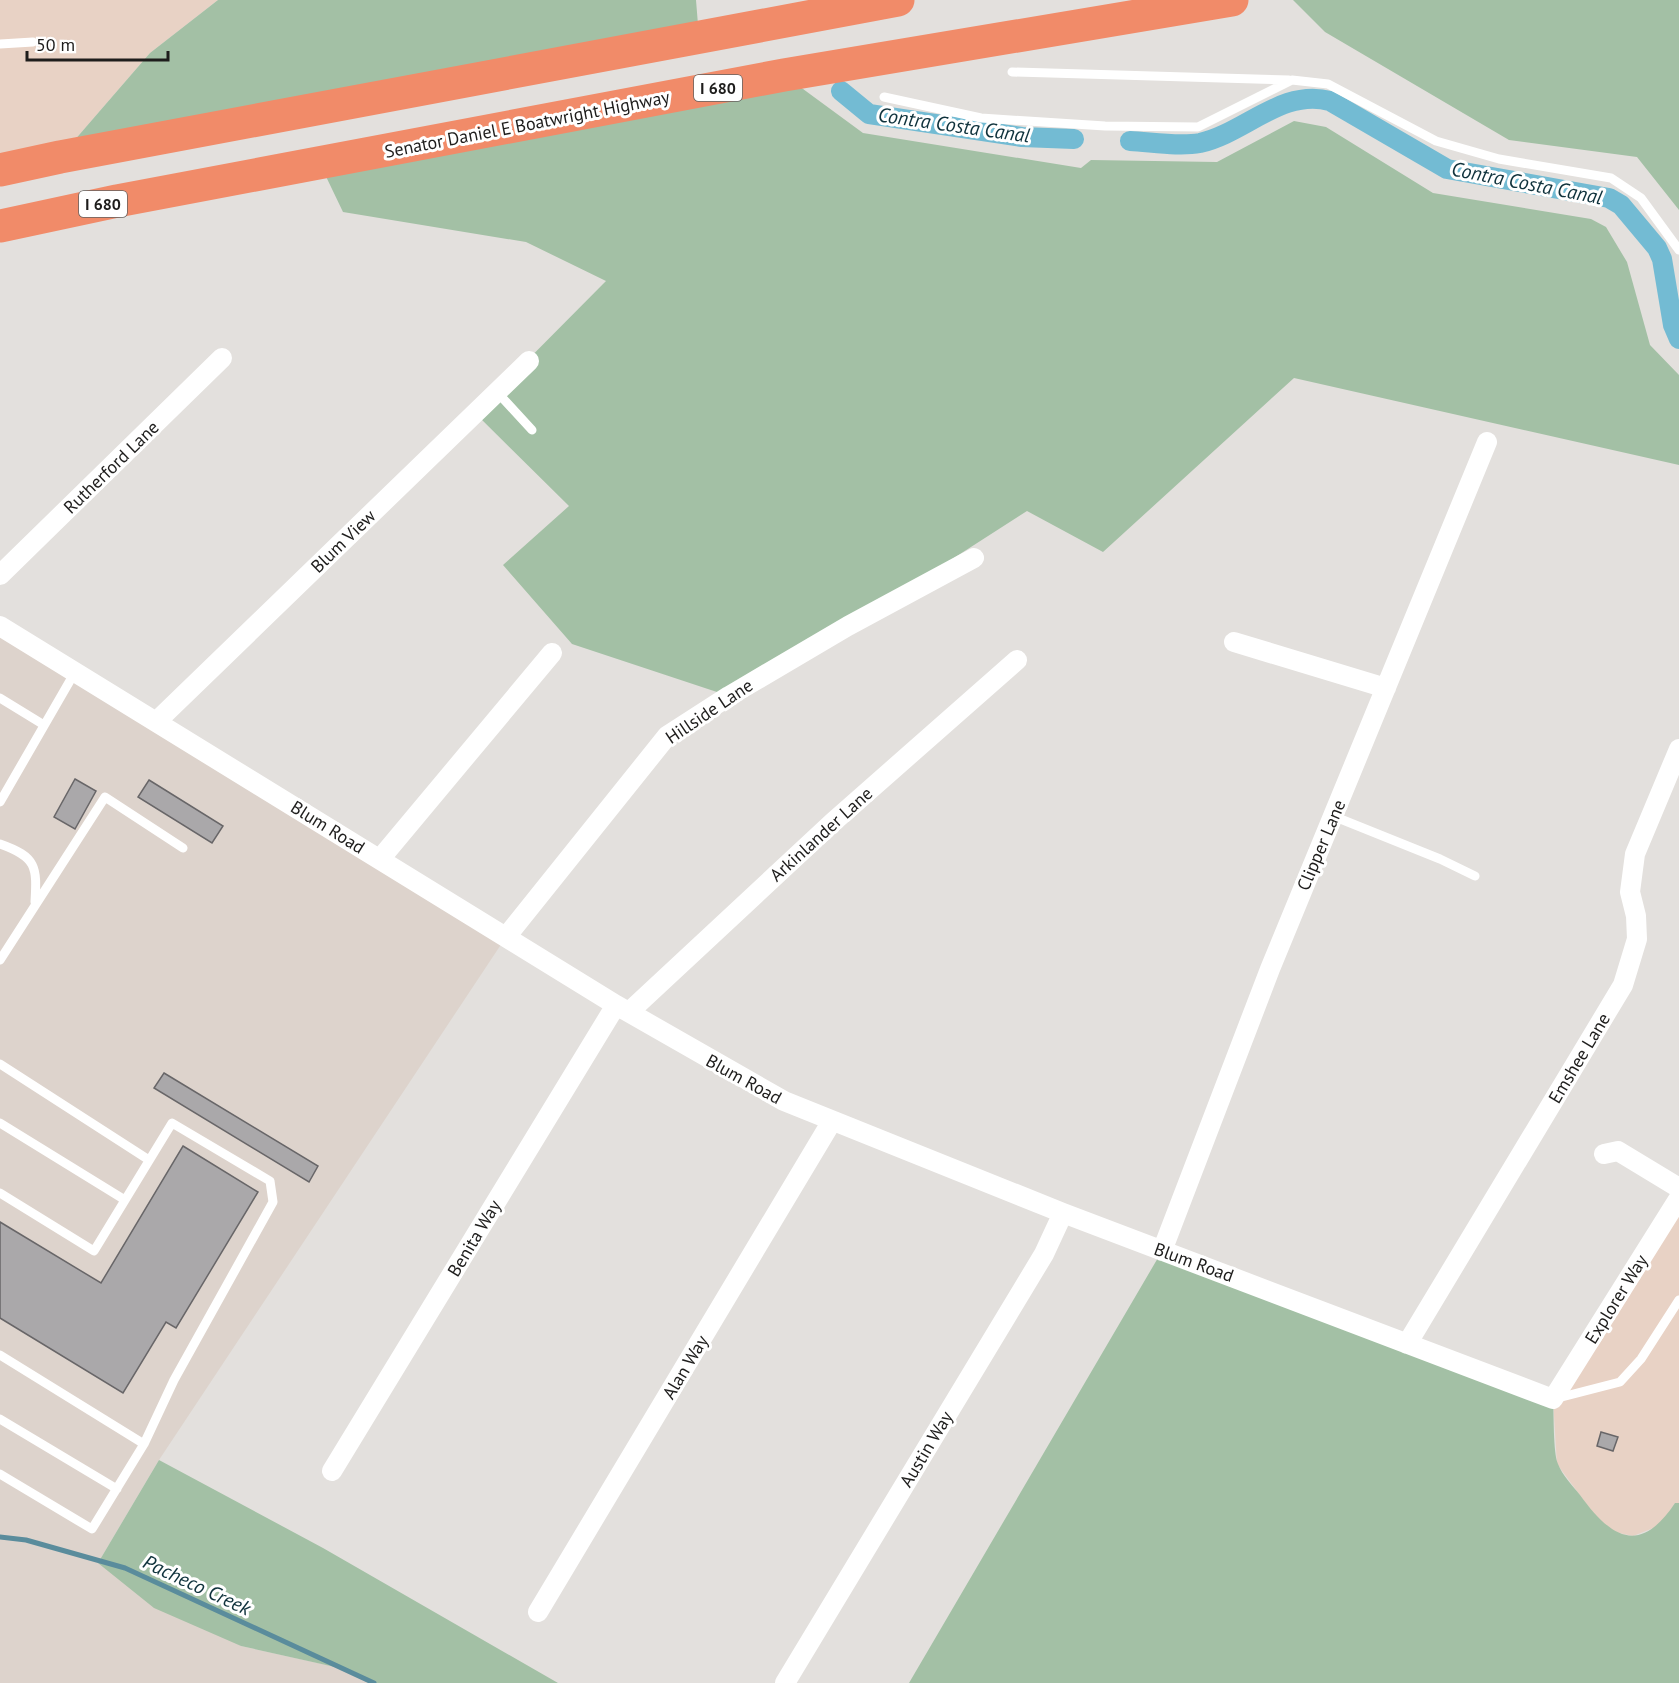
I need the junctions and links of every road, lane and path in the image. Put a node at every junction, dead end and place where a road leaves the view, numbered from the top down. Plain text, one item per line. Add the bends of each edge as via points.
1 (898, 0) edge
2 (1232, 0) edge
3 (33, 42) dead end
4 (0, 44) edge
5 (1012, 72) dead end
6 (1292, 80) junction
7 (884, 97) dead end
8 (0, 156) edge
9 (60, 157) junction
10 (0, 170) edge
11 (0, 226) edge
12 (1679, 250) edge
13 (222, 358) dead end
14 (529, 361) dead end
15 (497, 392) junction
16 (532, 430) dead end
17 (1487, 442) dead end
18 (974, 558) dead end
19 (0, 576) edge
20 (0, 626) edge
21 (1234, 642) dead end
22 (552, 654) dead end
23 (1017, 660) dead end
24 (75, 672) junction
25 (1386, 688) junction
26 (0, 698) edge
27 (156, 722) junction
28 (44, 725) junction
29 (1679, 749) edge
30 (0, 802) edge
31 (1333, 816) junction
32 (0, 844) edge
33 (183, 848) dead end
34 (380, 859) junction
35 (1475, 876) dead end
36 (35, 905) junction
37 (506, 937) junction
38 (0, 960) edge
39 (623, 1009) junction
40 (0, 1064) edge
41 (832, 1122) junction
42 (0, 1123) edge
43 (1604, 1154) dead end
44 (149, 1160) junction
45 (1679, 1188) edge
46 (0, 1193) edge
47 (1679, 1198) edge
48 (125, 1200) junction
49 (1063, 1213) junction
50 (1162, 1251) junction
51 (1679, 1300) edge
52 (1674, 1316) edge
53 (1407, 1344) junction
54 (0, 1355) edge
55 (1553, 1399) junction
56 (0, 1419) edge
57 (144, 1444) junction
58 (332, 1471) dead end
59 (0, 1474) edge
60 (117, 1489) junction
61 (538, 1612) dead end
62 (785, 1683) edge

1 - 9 highway
2 - 11 highway, Senator Daniel E Boatwright Highway / I 680 via 772,77
3 - 4 lane
5 - 6 lane
6 - 7 lane via 1198,127 981,118
6 - 12 lane via 1328,84 1436,141 1500,159 1611,178 1641,198
8 - 9 highway
9 - 10 highway
13 - 19 street, Rutherford Lane
14 - 15 street, Blum View
15 - 16 lane
15 - 27 street, Blum View
17 - 25 street, Clipper Lane
18 - 37 street, Hillside Lane via 848,626 667,736
20 - 24 street, Blum Road
21 - 25 street
22 - 34 street
23 - 39 street, Arkinlander Lane
24 - 27 street, Blum Road
24 - 28 lane
25 - 31 street, Clipper Lane
26 - 28 lane
27 - 34 street, Blum Road
28 - 30 lane
29 - 53 street, Emshee Lane via 1635,854 1630,892 1637,939 1623,985
31 - 35 lane
31 - 50 street, Clipper Lane
32 - 36 lane via 29,859 36,872
33 - 36 lane via 105,797
34 - 37 street, Blum Road
36 - 38 lane
37 - 39 street, Blum Road
39 - 41 street, Blum Road via 739,1077
39 - 58 street, Benita Way
40 - 44 lane
41 - 49 street, Blum Road
41 - 61 street, Alan Way
42 - 48 lane
43 - 45 street via 1618,1151
44 - 48 lane
44 - 57 lane via 172,1123 270,1181 273,1202 174,1380
46 - 48 lane via 94,1251
47 - 55 street, Explorer Way
49 - 50 street, Blum Road
49 - 62 street, Austin Way via 1044,1254
50 - 53 street, Blum Road
51 - 52 lane
52 - 55 lane via 1620,1382
53 - 55 street, Blum Road
54 - 57 lane
56 - 60 lane
57 - 60 lane
59 - 60 lane via 92,1529

